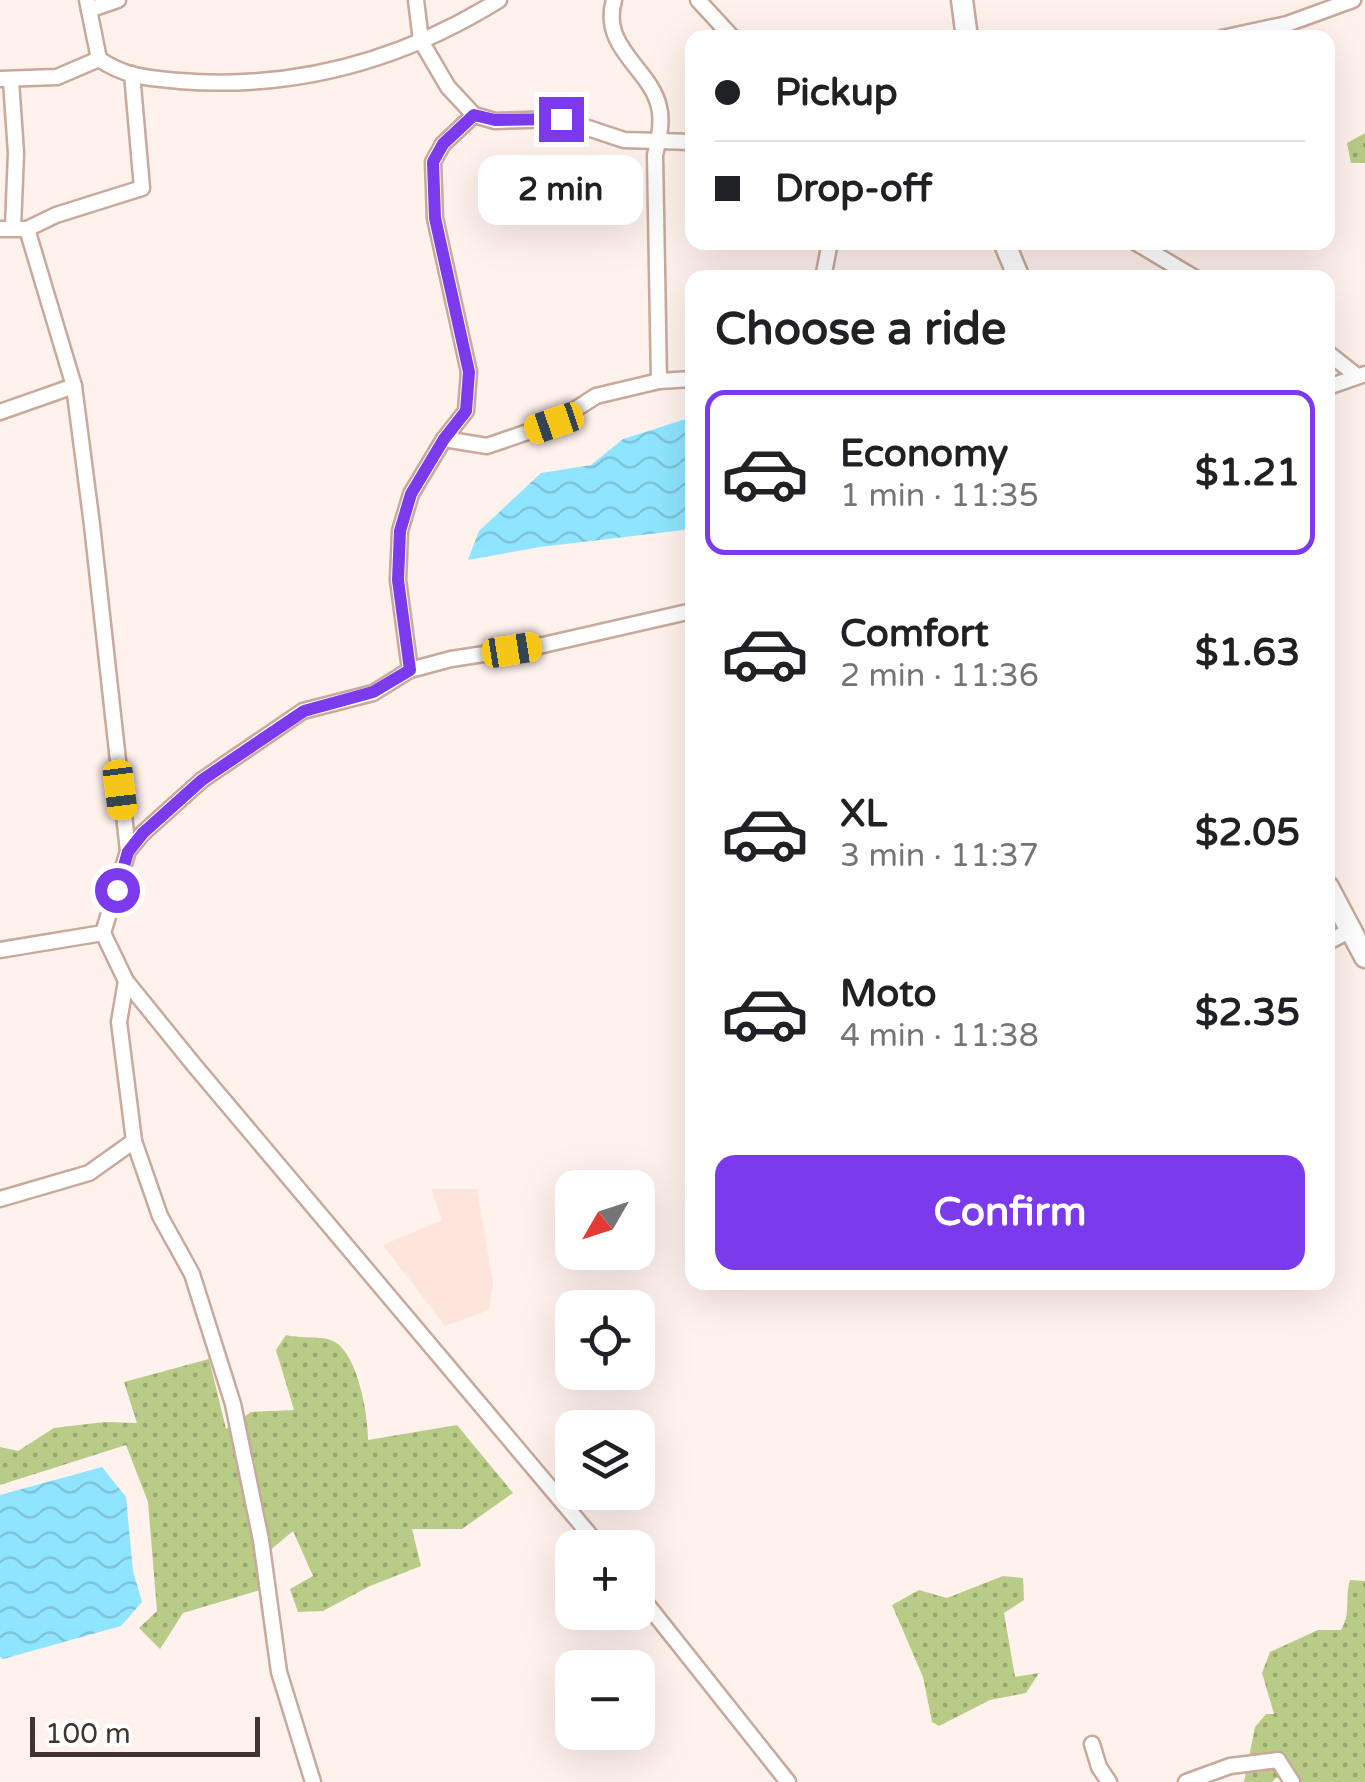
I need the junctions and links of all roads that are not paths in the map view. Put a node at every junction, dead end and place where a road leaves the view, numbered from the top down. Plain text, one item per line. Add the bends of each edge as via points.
1 (118, 0) edge
2 (416, 0) edge
3 (500, 0) edge
4 (614, 0) edge
5 (698, 0) edge
6 (962, 0) edge
7 (1353, 0) edge
8 (88, 5) edge
9 (726, 30) edge
10 (966, 30) edge
11 (1259, 30) edge
12 (422, 41) junction
13 (100, 59) junction
14 (132, 74) junction
15 (5, 80) edge
16 (474, 115) junction
17 (660, 139) junction
18 (685, 141) edge
19 (13, 228) edge
20 (1148, 250) edge
21 (1182, 270) edge
22 (1335, 358) edge
23 (1360, 374) edge
24 (685, 379) edge
25 (659, 381) junction
26 (1335, 384) edge
27 (74, 386) junction
28 (0, 412) edge
29 (444, 439) junction
30 (685, 613) edge
31 (410, 670) junction
32 (128, 852) junction
33 (1335, 900) edge
34 (1351, 930) junction
35 (104, 933) junction
36 (1335, 938) edge
37 (0, 950) edge
38 (1365, 956) edge
39 (126, 980) junction
40 (134, 1141) junction
41 (0, 1199) edge
42 (587, 1530) edge
43 (655, 1614) edge
44 (1092, 1744) dead end
45 (312, 1782) edge
46 (788, 1782) edge
47 (1109, 1782) edge
48 (1186, 1782) edge
49 (1292, 1782) edge

1 - 8 street
2 - 12 street
3 - 12 street
4 - 17 street via 617,40 660,108
5 - 9 street
6 - 10 main road
7 - 11 street
8 - 13 street
12 - 14 street via 283,82 204,83
12 - 16 street via 448,87
13 - 14 street
13 - 15 street via 56,77
14 - 19 street via 142,188
15 - 19 street via 16,153
16 - 17 street via 561,119 624,140
16 - 29 street via 433,162 435,218 469,372 466,411
17 - 18 street
17 - 25 street via 654,155
19 - 27 street
20 - 21 street
22 - 23 street
23 - 26 street
24 - 25 street
25 - 29 street via 596,396 554,423 487,446
27 - 28 street
27 - 32 street
29 - 31 street via 411,494 400,531 398,580
30 - 31 street
31 - 32 street via 373,692 304,711 202,780
32 - 35 street
33 - 34 main road
34 - 36 street
34 - 38 main road
35 - 37 street
35 - 39 street
39 - 40 street via 119,1022
39 - 42 street
40 - 41 street via 90,1173
40 - 45 street via 160,1216 192,1274 233,1404 279,1672
43 - 46 street
44 - 47 street
48 - 49 street via 1230,1766 1278,1760

